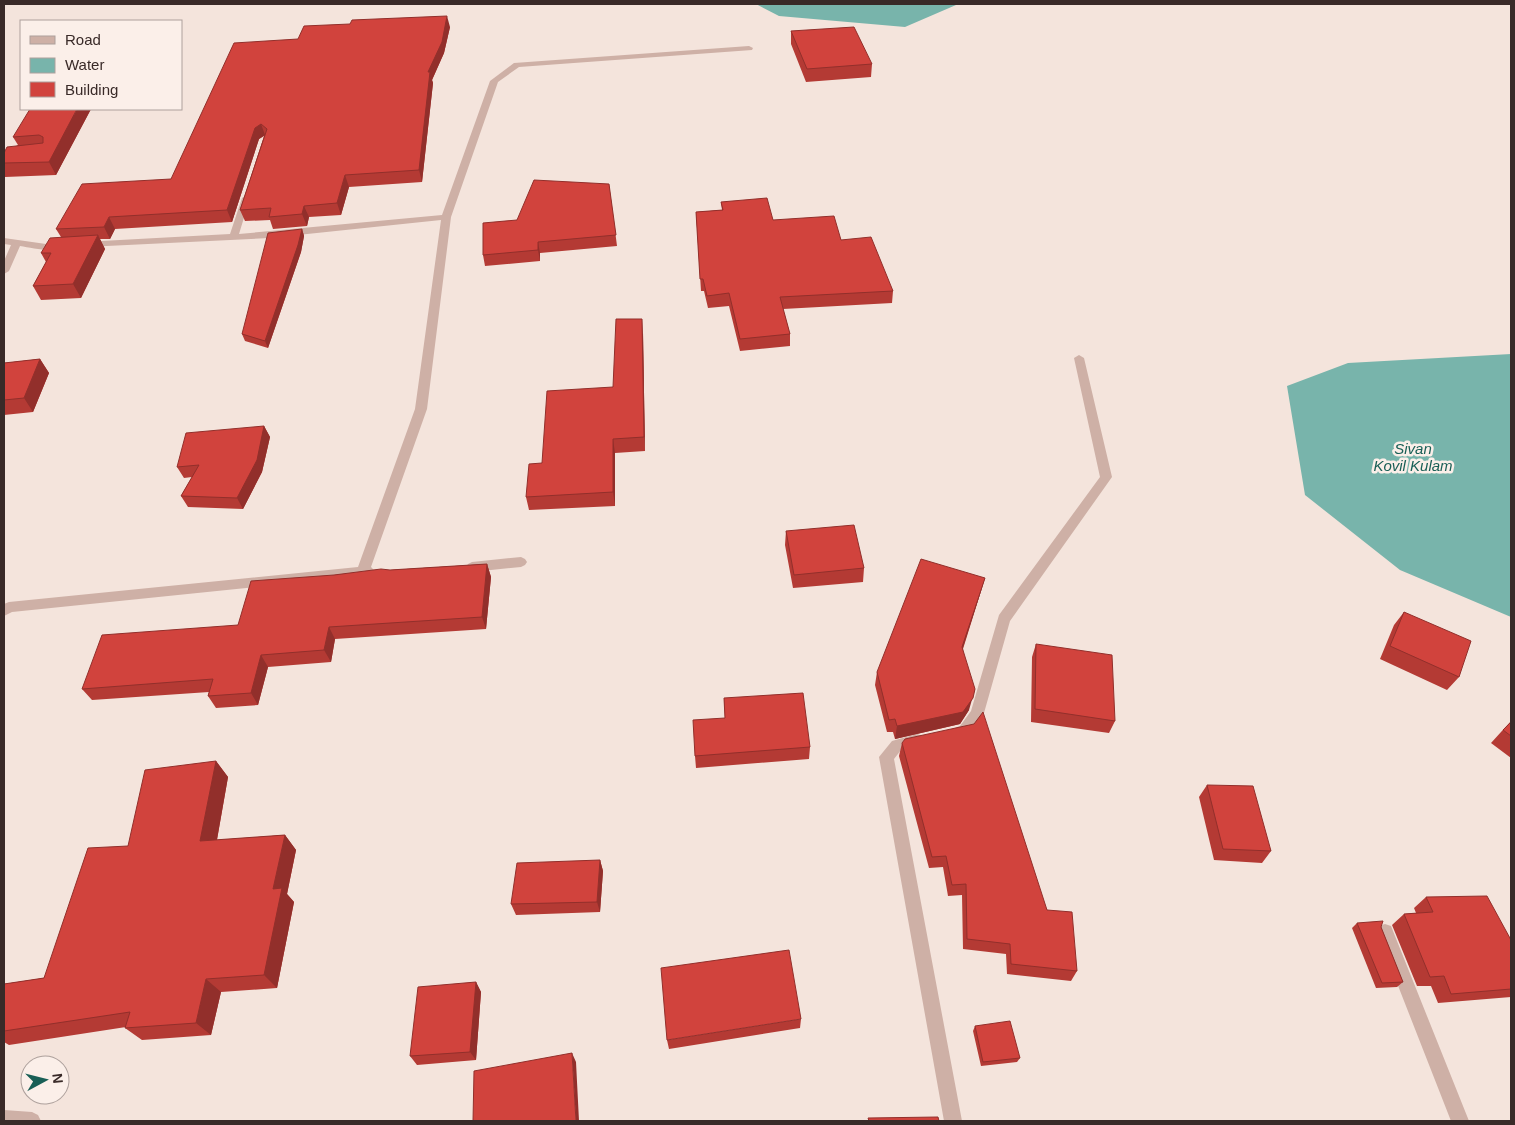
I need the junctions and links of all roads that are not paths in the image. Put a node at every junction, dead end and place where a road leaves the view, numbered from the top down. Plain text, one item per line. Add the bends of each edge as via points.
1 (749, 48) dead end
2 (248, 192) edge
3 (446, 217) junction
4 (234, 236) junction
5 (4, 241) edge
6 (17, 243) junction
7 (4, 271) edge
8 (1079, 358) dead end
9 (521, 562) dead end
10 (463, 568) edge
11 (363, 571) junction
12 (379, 573) edge
13 (4, 611) edge
14 (948, 734) edge
15 (930, 737) edge
16 (1385, 932) edge
17 (4, 1119) edge
18 (32, 1121) edge
19 (953, 1121) edge
20 (1460, 1121) edge

1 - 3 street via 517,65 494,81
2 - 4 street
3 - 4 street
3 - 11 street via 421,409
4 - 6 street via 46,247
5 - 6 street
6 - 7 street
8 - 14 street via 1106,477 1004,619 977,713 965,731
9 - 10 street
11 - 12 street
11 - 13 street via 9,606
15 - 19 street via 897,745 886,757
16 - 20 street
17 - 18 street

